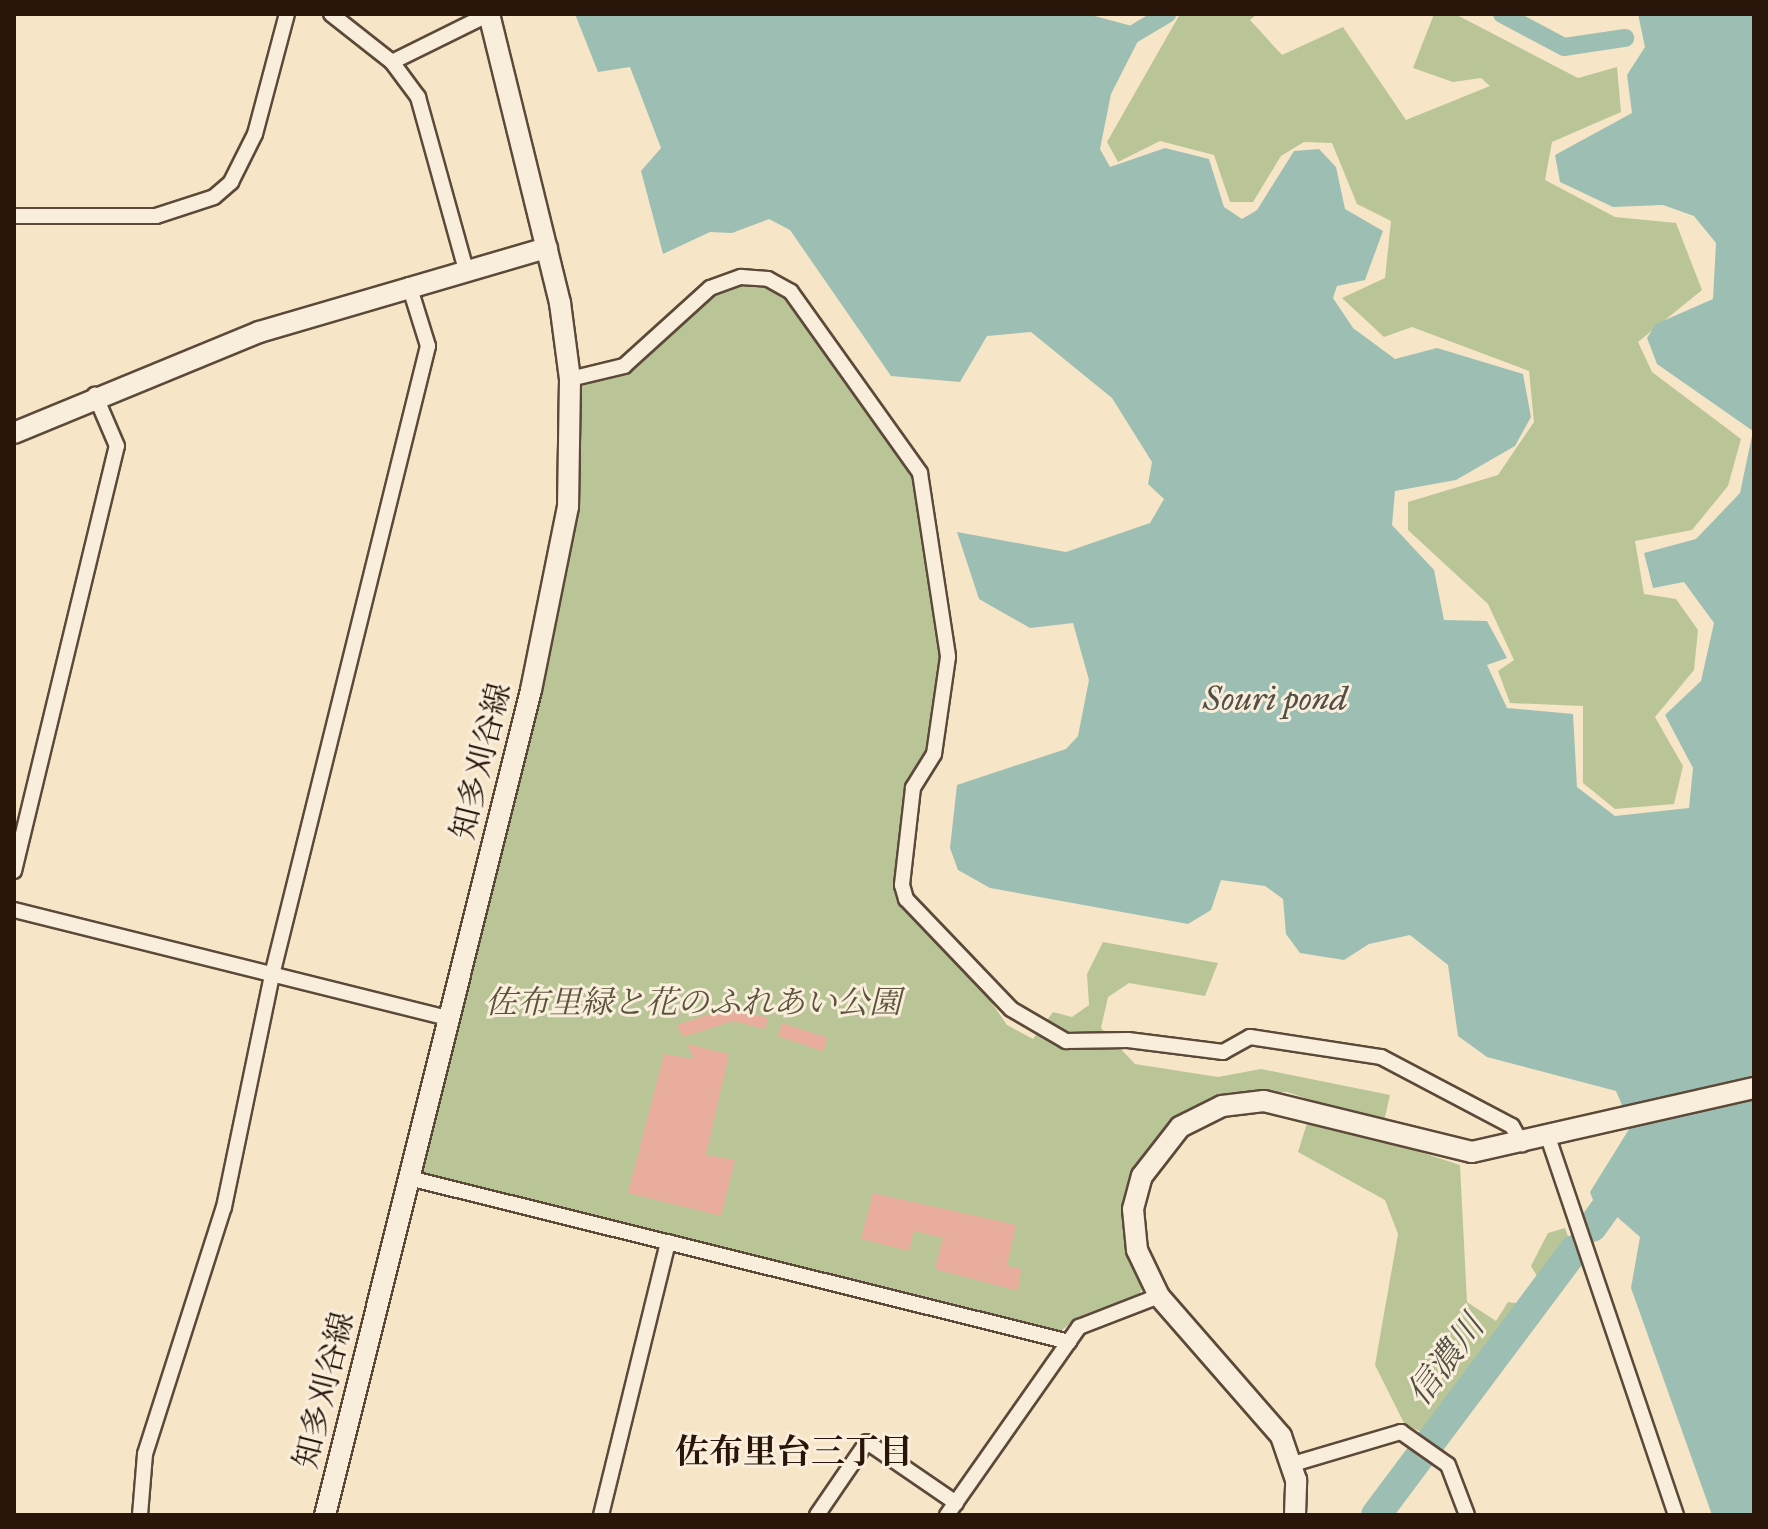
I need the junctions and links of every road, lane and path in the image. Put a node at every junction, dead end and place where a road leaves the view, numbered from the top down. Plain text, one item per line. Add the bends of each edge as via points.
1 (287, 14) edge
2 (331, 14) edge
3 (489, 14) edge
4 (392, 62) junction
5 (14, 216) edge
6 (547, 248) junction
7 (466, 270) junction
8 (409, 285) junction
9 (570, 379) junction
10 (95, 395) junction
11 (14, 433) edge
12 (14, 871) edge
13 (14, 910) edge
14 (272, 975) junction
15 (450, 1019) junction
16 (1754, 1088) edge
17 (1548, 1137) junction
18 (1522, 1144) junction
19 (409, 1178) junction
20 (668, 1242) junction
21 (1159, 1296) junction
22 (1069, 1342) junction
23 (1293, 1464) junction
24 (952, 1509) edge
25 (140, 1515) edge
26 (325, 1515) edge
27 (601, 1515) edge
28 (817, 1515) edge
29 (1295, 1515) edge
30 (1467, 1515) edge
31 (1676, 1515) edge

1 - 5 street via 255,134 231,182 214,197 156,216
2 - 4 street
3 - 4 street
3 - 6 street, 知多刈谷線
4 - 7 street via 426,116
6 - 7 street
6 - 9 street, 知多刈谷線
7 - 8 street
8 - 10 street via 259,332
8 - 14 street via 428,346
9 - 15 street, 知多刈谷線 via 571,466 555,587
9 - 18 street via 624,366 710,288 741,277 768,279 791,292 920,473 948,657 934,754 913,788 902,885 906,899 1011,1009 1066,1041 1128,1040 1223,1052 1250,1037 1381,1057 1512,1126
10 - 11 street
10 - 12 street via 117,446
13 - 14 street
14 - 15 street
14 - 25 street via 224,1207 145,1454
15 - 19 street, 知多刈谷線
16 - 17 street
17 - 18 street
17 - 31 street
18 - 21 street via 1472,1152 1264,1101 1197,1117 1161,1146 1136,1194 1137,1250
19 - 20 street
19 - 26 street, 知多刈谷線
20 - 22 street
20 - 27 street
21 - 22 street via 1079,1327
21 - 23 street via 1266,1415
22 - 24 street
23 - 29 street
23 - 30 street via 1373,1436 1401,1432 1448,1465
24 - 28 street via 867,1442

